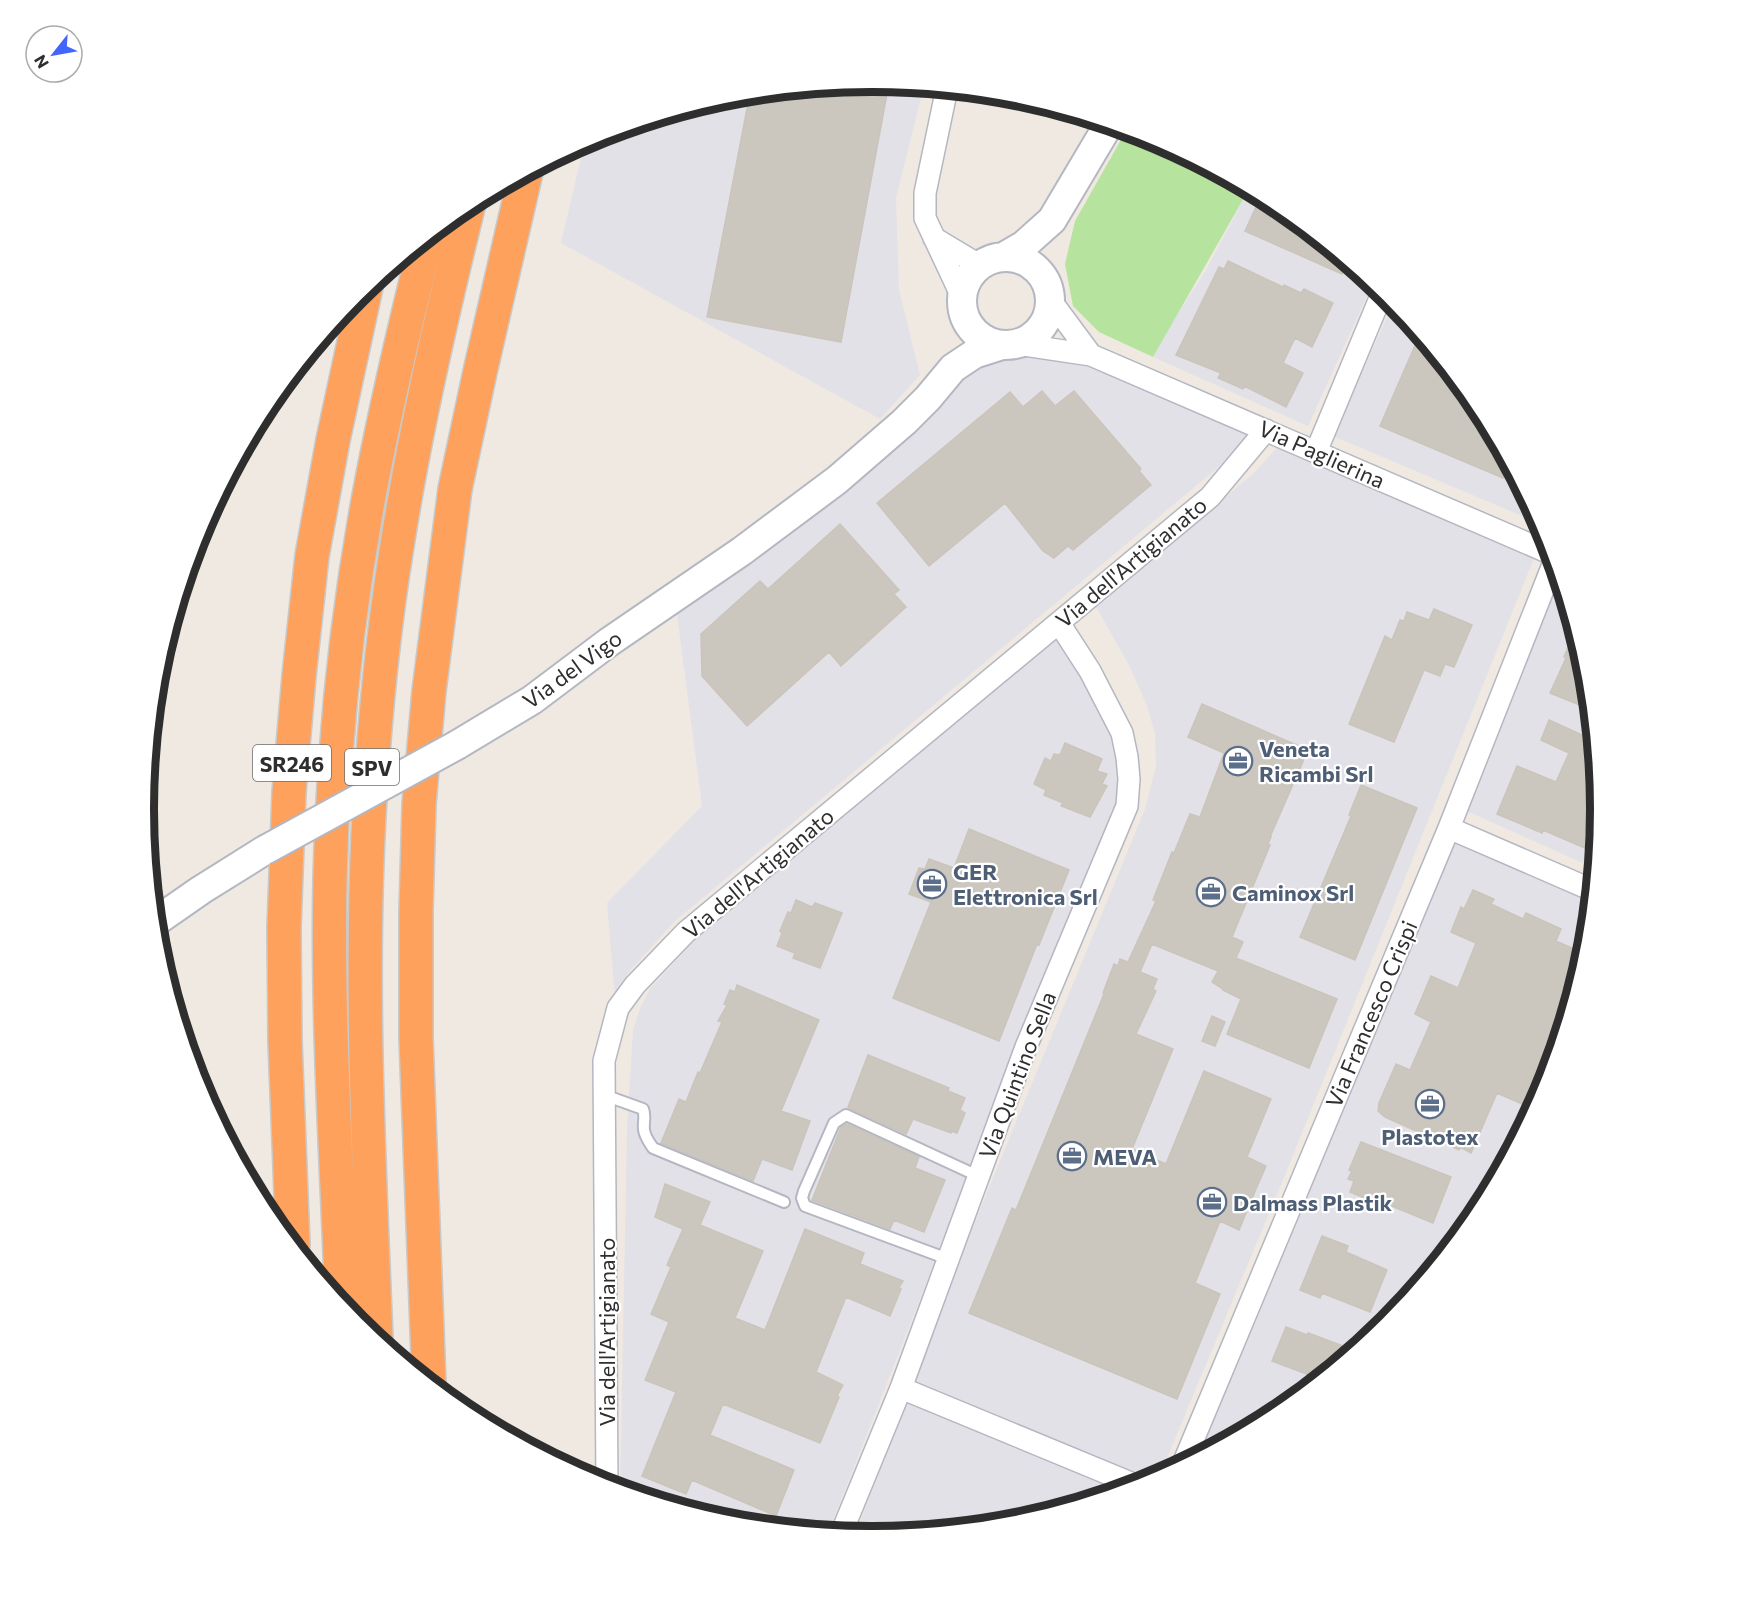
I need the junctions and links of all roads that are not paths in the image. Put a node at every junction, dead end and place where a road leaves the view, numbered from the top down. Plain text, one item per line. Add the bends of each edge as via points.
1 (945, 96) edge
2 (1105, 131) edge
3 (524, 182) edge
4 (466, 217) edge
5 (1052, 220) junction
6 (934, 238) junction
7 (424, 249) edge
8 (992, 260) junction
9 (1050, 294) junction
10 (962, 301) junction
11 (1379, 302) edge
12 (362, 305) edge
13 (1010, 345) junction
14 (1091, 355) junction
15 (953, 368) junction
16 (1266, 430) junction
17 (1316, 452) junction
18 (1540, 549) edge
19 (1549, 574) edge
20 (1059, 623) junction
21 (1449, 828) junction
22 (1585, 887) edge
23 (163, 916) edge
24 (604, 1095) junction
25 (978, 1176) junction
26 (784, 1202) dead end
27 (292, 1232) edge
28 (948, 1259) junction
29 (341, 1291) edge
30 (376, 1326) edge
31 (429, 1373) edge
32 (901, 1388) junction
33 (1187, 1454) edge
34 (607, 1476) edge
35 (1124, 1480) edge
36 (845, 1525) edge

1 - 6 street via 925,193 925,218
2 - 5 street
3 - 31 highway via 455,489 419,804 416,1038
4 - 30 highway, SPV via 403,508 374,746 364,956
5 - 8 street via 1024,245
5 - 9 street
6 - 8 street
6 - 10 street
7 - 29 highway, SPV via 372,482 352,605 339,725 330,876 330,1004
8 - 9 street via 1020,258 1032,264 1042,274
8 - 10 street via 970,275
9 - 13 street via 1049,315 1042,327 1031,338
9 - 14 street
10 - 13 street via 966,320 975,332 987,341
10 - 15 street, Via del Vigo via 961,331
11 - 17 street
12 - 27 highway, SR246 via 312,556 289,792 284,928
13 - 14 street, Via Paglierina
13 - 15 street, Via del Vigo via 974,354
14 - 16 street, Via Paglierina
15 - 23 street, Via del Vigo, bridge via 904,422 837,480 532,700 265,850
16 - 17 street, Via Paglierina
16 - 20 street, Via dell'Artigianato via 1210,497
17 - 18 street, Via Paglierina
19 - 21 street, Via Francesco Crispi
20 - 24 street, Via dell'Artigianato via 686,932 618,1008 604,1061
20 - 25 street, Via Quintino Sella via 1090,671 1122,733 1129,779 1127,806 1026,1047
21 - 22 street
21 - 33 street, Via Francesco Crispi
24 - 26 lane via 643,1109 644,1129 653,1148
24 - 34 street, Via dell'Artigianato
25 - 28 street, Via Quintino Sella
25 - 28 lane via 846,1115 834,1123 802,1198 805,1206
28 - 32 street, Via Quintino Sella
32 - 35 street
32 - 36 street, Via Quintino Sella

